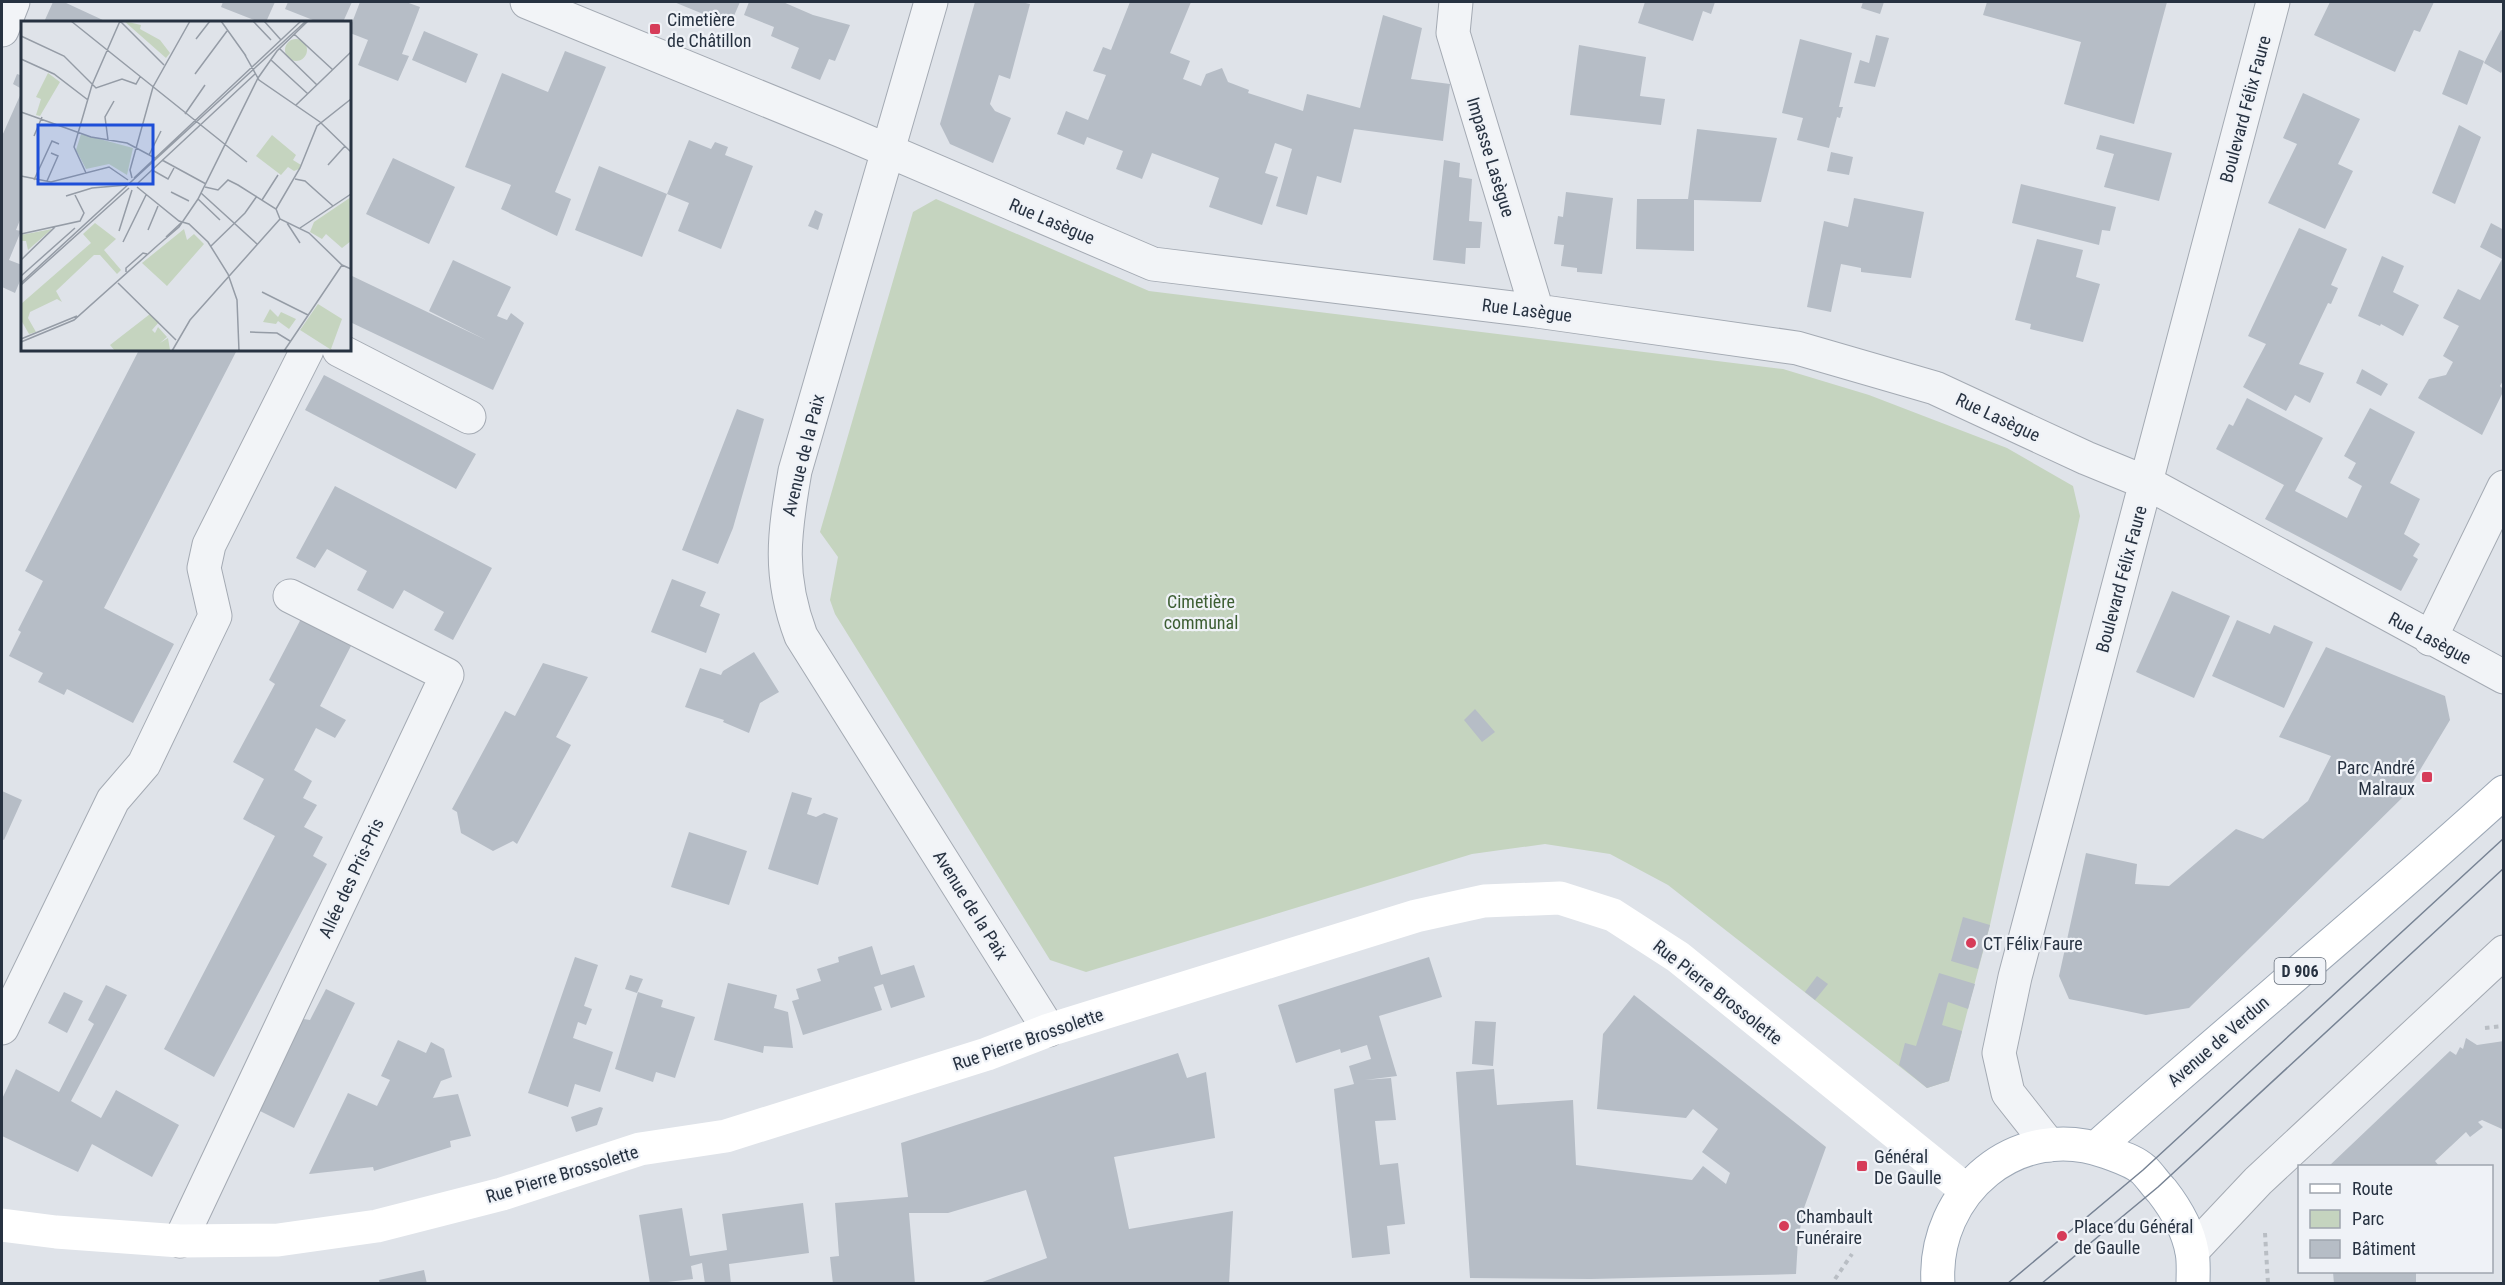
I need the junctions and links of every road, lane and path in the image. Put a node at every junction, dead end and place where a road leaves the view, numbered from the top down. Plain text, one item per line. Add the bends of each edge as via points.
1 (13, 2) edge
2 (527, 2) edge
3 (931, 2) edge
4 (1456, 2) edge
5 (2273, 2) edge
6 (2, 30) edge
7 (887, 150) junction
8 (1537, 311) junction
9 (306, 351) edge
10 (341, 351) edge
11 (469, 417) dead end
12 (2147, 483) junction
13 (2504, 488) edge
14 (290, 596) dead end
15 (2430, 639) junction
16 (2504, 677) edge
17 (2504, 792) edge
18 (2504, 952) edge
19 (2, 1028) edge
20 (1049, 1030) junction
21 (2049, 1146) junction
22 (2096, 1148) junction
23 (1966, 1190) junction
24 (2, 1225) edge
25 (180, 1241) junction
26 (2192, 1251) junction
27 (1852, 1254) dead end
28 (1835, 1279) dead end
29 (1938, 1284) edge
30 (2193, 1284) edge

1 - 6 street
2 - 7 street, Rue Lasègue
3 - 7 street, Avenue de la Paix
4 - 8 street, Impasse Lasègue via 1453,33
5 - 12 street, Boulevard Félix Faure
7 - 8 street, Rue Lasègue via 1154,264
7 - 20 street, Avenue de la Paix via 795,471 785,528 789,604 814,659
8 - 12 street, Rue Lasègue via 1797,348 1935,388
9 - 19 street via 209,545 204,568 215,616 144,764 114,800
10 - 11 street
12 - 15 street, Rue Lasègue
12 - 21 street, Boulevard Félix Faure via 2015,977 1999,1053 2008,1094
13 - 15 street
14 - 25 street, Allée des Pris-Pris via 447,675
15 - 16 street, Rue Lasègue
17 - 22 main road, Avenue de Verdun / D 906 via 2390,896 2215,1042
18 - 26 street via 2258,1181
20 - 23 main road, Rue Pierre Brossolette via 1416,916 1484,901 1560,898 1613,915 1678,957
20 - 25 main road, Rue Pierre Brossolette via 987,1054 726,1136 640,1149 502,1194 377,1226 278,1240
21 - 22 main road
21 - 23 main road via 2008,1158
22 - 26 main road via 2143,1170 2178,1211
23 - 29 main road via 1946,1222 1936,1260
24 - 25 main road, Rue Pierre Brossolette
26 - 30 main road
27 - 28 path

